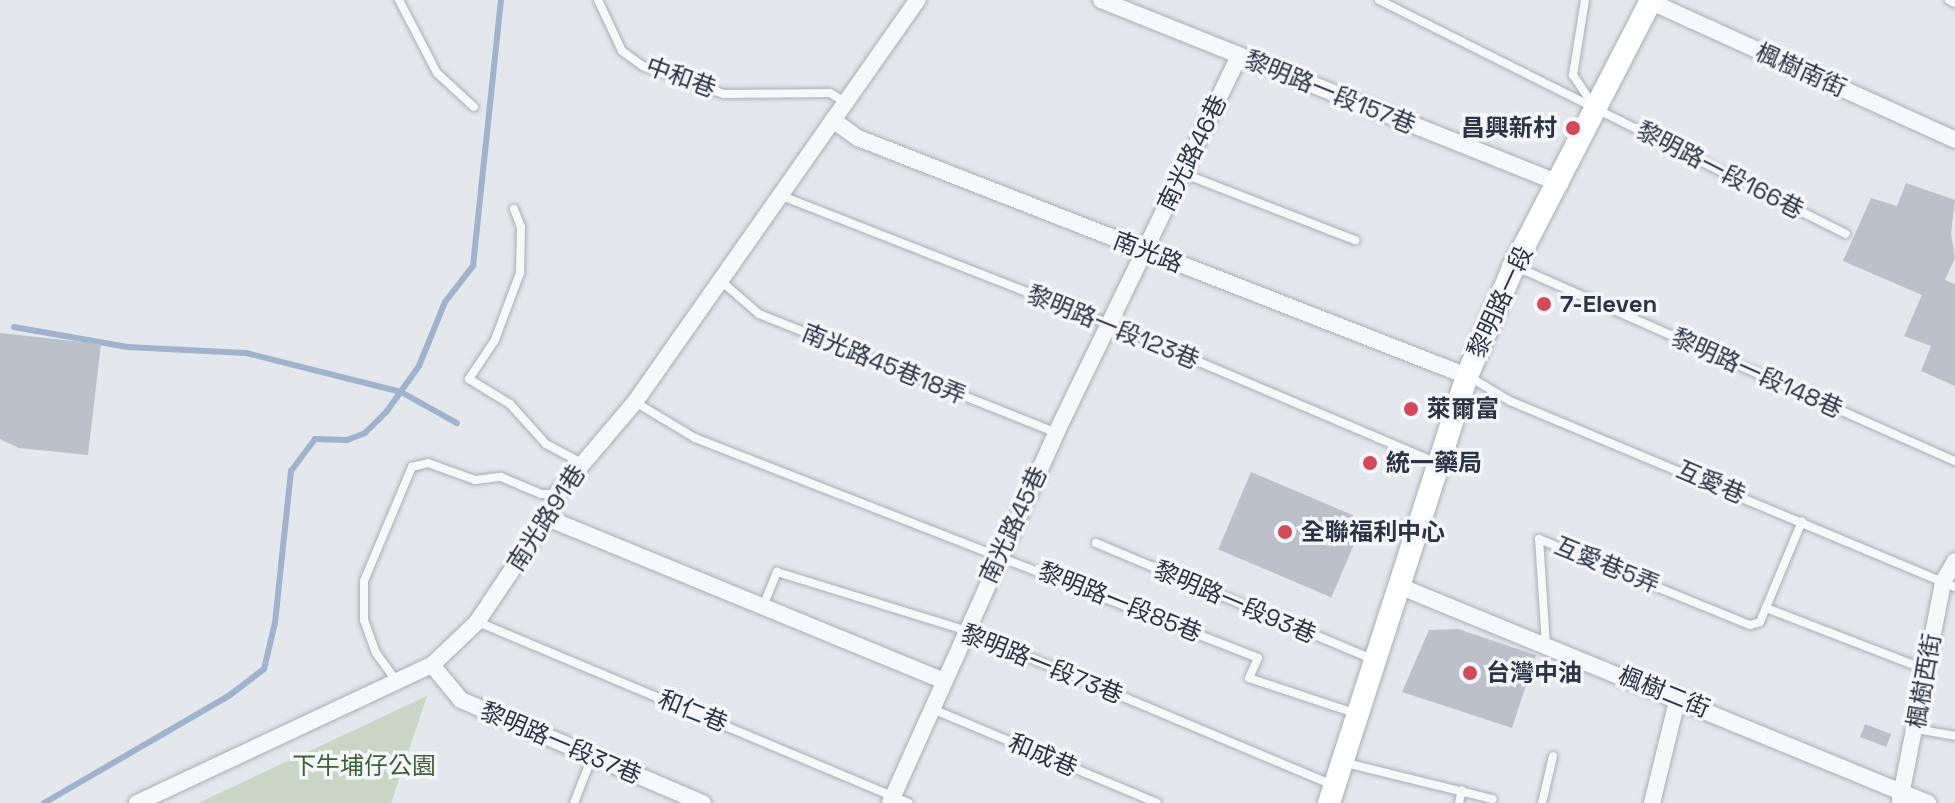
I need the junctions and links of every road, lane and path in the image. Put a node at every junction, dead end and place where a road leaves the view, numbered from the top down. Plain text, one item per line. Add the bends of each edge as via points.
1 (399, 0) edge
2 (598, 0) edge
3 (918, 0) edge
4 (1101, 0) edge
5 (1379, 0) edge
6 (1585, 0) edge
7 (1649, 0) edge
8 (1949, 0) edge
9 (1955, 3) edge
10 (1239, 56) junction
11 (845, 102) junction
12 (1595, 106) junction
13 (474, 107) dead end
14 (833, 120) junction
15 (1955, 140) edge
16 (1182, 173) junction
17 (1560, 184) junction
18 (782, 196) junction
19 (514, 209) dead end
20 (1846, 234) dead end
21 (1355, 240) dead end
22 (1145, 251) junction
23 (1514, 266) junction
24 (721, 281) junction
25 (1112, 325) junction
26 (1467, 376) junction
27 (635, 402) junction
28 (1056, 433) junction
29 (1955, 461) edge
30 (581, 463) junction
31 (1441, 465) junction
32 (557, 494) junction
33 (547, 518) junction
34 (1802, 521) junction
35 (1096, 543) dead end
36 (1001, 553) junction
37 (1955, 561) edge
38 (1949, 584) edge
39 (1399, 586) junction
40 (764, 604) junction
41 (1766, 608) junction
42 (477, 622) junction
43 (964, 630) junction
44 (1546, 646) junction
45 (1374, 660) junction
46 (432, 665) junction
47 (1924, 669) junction
48 (395, 679) junction
49 (942, 680) junction
50 (1678, 697) junction
51 (929, 707) junction
52 (1357, 714) junction
53 (1916, 729) junction
54 (1955, 736) edge
55 (1553, 756) dead end
56 (592, 757) junction
57 (1341, 762) junction
58 (1462, 790) junction
59 (1331, 794) edge
60 (1900, 798) edge
61 (1493, 799) dead end
62 (897, 801) edge
63 (137, 803) edge
64 (574, 803) edge
65 (703, 803) edge
66 (1157, 803) edge
67 (1459, 803) edge
68 (1542, 803) edge
69 (1652, 803) edge
70 (1928, 803) edge

1 - 13 lane via 437,73
2 - 11 lane, 中和巷 via 622,51 643,66 724,94 830,93
3 - 11 street, 南光路91巷
4 - 10 street, 黎明路一段157巷
5 - 12 lane, 黎明路一段166巷
6 - 12 lane via 1573,75
7 - 12 main road, 黎明路一段
7 - 15 street, 楓樹南街
8 - 9 lane
10 - 16 street, 南光路46巷
10 - 17 street, 黎明路一段157巷
11 - 14 street, 南光路91巷
12 - 17 main road, 黎明路一段
12 - 20 lane, 黎明路一段166巷
14 - 18 street, 南光路91巷
14 - 22 street, 南光路 via 858,138
16 - 21 lane
16 - 22 street, 南光路46巷
17 - 23 main road, 黎明路一段
18 - 24 street, 南光路91巷
18 - 25 lane, 黎明路一段123巷
19 - 30 lane via 521,227 520,273 495,340 469,379 510,404 546,444
22 - 25 street, 南光路45巷
22 - 26 street, 南光路
23 - 26 main road, 黎明路一段
23 - 29 lane, 黎明路一段148巷
24 - 27 street, 南光路91巷
24 - 28 lane, 南光路45巷18弄 via 759,314
25 - 28 street, 南光路45巷
25 - 31 lane, 黎明路一段123巷
26 - 31 main road, 黎明路一段
26 - 34 lane, 互愛巷 via 1510,401
27 - 30 street, 南光路91巷
27 - 36 lane, 黎明路一段85巷 via 695,438
28 - 36 street, 南光路45巷
30 - 32 street, 南光路91巷
31 - 39 main road, 黎明路一段
32 - 33 street, 南光路91巷
32 - 48 lane via 541,494 501,477 475,480 428,463 412,467 364,581 364,620 376,653
33 - 40 street
33 - 42 street, 南光路91巷
34 - 38 lane, 互愛巷
34 - 41 lane
35 - 45 lane, 黎明路一段93巷
36 - 43 street, 南光路45巷
36 - 52 lane, 黎明路一段85巷 via 1258,658 1249,678
37 - 38 street, 楓樹西街
38 - 47 street, 楓樹西街
39 - 44 street, 楓樹二街
39 - 45 main road, 黎明路一段
40 - 43 lane, 黎明路一段73巷 via 777,572
40 - 49 street
41 - 44 lane, 互愛巷5弄 via 1760,622 1750,625 1539,539
41 - 47 lane
42 - 46 street, 南光路91巷
42 - 62 lane, 和仁巷
43 - 49 street, 南光路45巷
43 - 59 lane, 黎明路一段73巷
44 - 50 street, 楓樹二街
45 - 52 main road, 黎明路一段
46 - 48 street, 南光路91巷
46 - 56 street, 黎明路一段37巷 via 461,700
47 - 53 street, 楓樹西街
48 - 63 street, 南光路91巷
49 - 51 street, 南光路45巷
50 - 60 street, 楓樹二街
50 - 69 street
51 - 62 street, 南光路45巷
51 - 66 lane, 和成巷
52 - 57 main road, 黎明路一段
53 - 54 lane
53 - 60 street, 楓樹西街
55 - 68 lane
56 - 64 lane
56 - 65 street, 黎明路一段37巷
57 - 58 lane
57 - 59 main road, 黎明路一段
58 - 61 lane
58 - 67 lane
60 - 70 street, 楓樹二街

